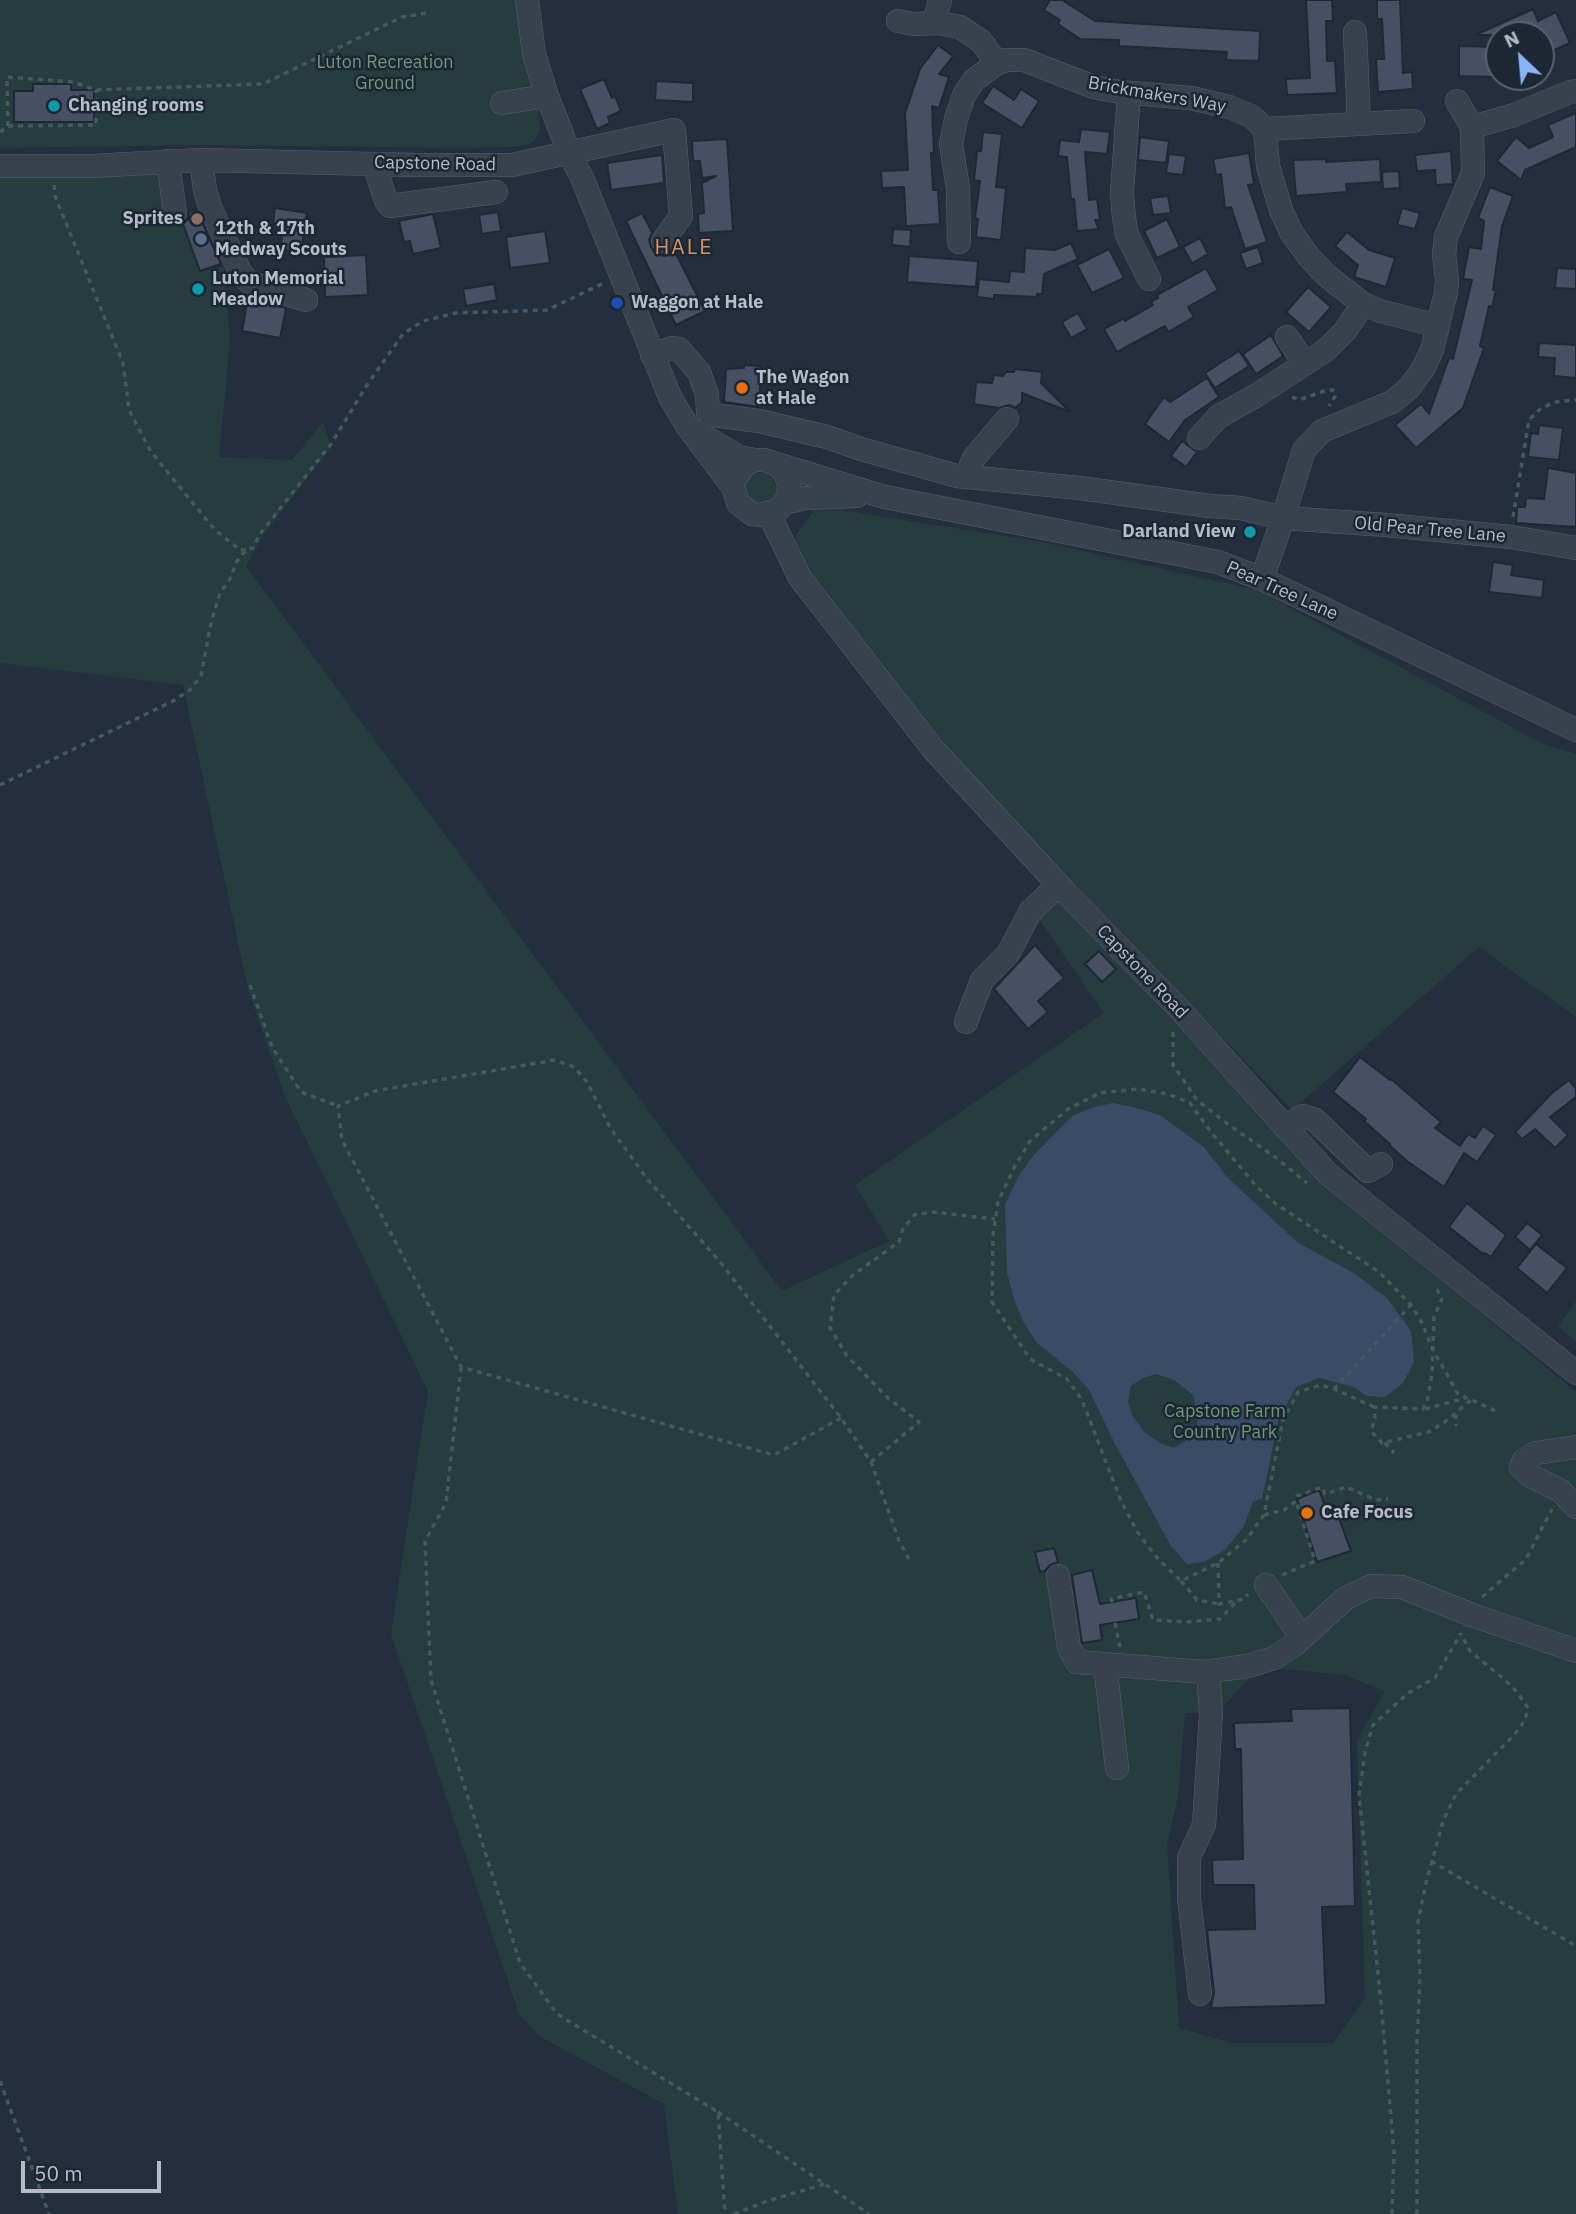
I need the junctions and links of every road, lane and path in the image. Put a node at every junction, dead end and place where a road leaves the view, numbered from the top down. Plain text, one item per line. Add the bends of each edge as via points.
1 (527, 0) edge
2 (940, 0) edge
3 (428, 13) dead end
4 (898, 21) dead end
5 (934, 23) junction
6 (1355, 32) dead end
7 (997, 63) junction
8 (96, 90) junction
9 (1576, 91) edge
10 (1129, 93) junction
11 (547, 96) junction
12 (1457, 101) dead end
13 (502, 103) dead end
14 (1413, 121) dead end
15 (1359, 124) junction
16 (8, 126) junction
17 (1472, 128) junction
18 (1265, 129) junction
19 (0, 132) edge
20 (569, 152) junction
21 (201, 160) junction
22 (168, 161) junction
23 (374, 164) junction
24 (0, 166) edge
25 (53, 166) junction
26 (496, 192) dead end
27 (175, 213) dead end
28 (663, 241) dead end
29 (959, 242) dead end
30 (622, 275) junction
31 (1149, 279) dead end
32 (306, 300) dead end
33 (1363, 304) junction
34 (1438, 326) junction
35 (1287, 337) dead end
36 (652, 355) junction
37 (1300, 367) junction
38 (1576, 400) edge
39 (1325, 410) dead end
40 (1007, 419) dead end
41 (688, 428) junction
42 (1199, 438) dead end
43 (764, 461) junction
44 (971, 477) junction
45 (733, 487) junction
46 (885, 496) junction
47 (777, 509) junction
48 (1283, 518) junction
49 (1511, 537) junction
50 (1576, 548) edge
51 (246, 550) junction
52 (1262, 579) junction
53 (1576, 730) edge
54 (0, 786) edge
55 (1058, 885) junction
56 (250, 985) dead end
57 (1180, 1010) junction
58 (966, 1022) dead end
59 (338, 1106) junction
60 (1285, 1127) junction
61 (1381, 1164) dead end
62 (1307, 1183) dead end
63 (995, 1219) junction
64 (1434, 1283) dead end
65 (1411, 1305) junction
66 (1432, 1348) junction
67 (461, 1367) junction
68 (1576, 1373) edge
69 (1334, 1389) junction
70 (1469, 1399) junction
71 (1374, 1407) junction
72 (1423, 1409) junction
73 (1498, 1412) dead end
74 (1456, 1413) junction
75 (841, 1418) junction
76 (1456, 1426) dead end
77 (1385, 1443) junction
78 (1576, 1447) edge
79 (1394, 1453) dead end
80 (871, 1462) junction
81 (1388, 1499) dead end
82 (1569, 1499) edge
83 (1264, 1515) junction
84 (909, 1559) dead end
85 (1058, 1576) dead end
86 (1181, 1581) junction
87 (1266, 1585) dead end
88 (1236, 1601) dead end
89 (1112, 1602) dead end
90 (1219, 1604) dead end
91 (1466, 1624) junction
92 (1302, 1638) junction
93 (1576, 1651) edge
94 (1105, 1664) junction
95 (1208, 1671) junction
96 (1117, 1768) dead end
97 (1431, 1861) junction
98 (1576, 1946) edge
99 (1200, 1994) dead end
100 (0, 2081) edge
101 (718, 2112) junction
102 (825, 2184) junction
103 (49, 2214) edge
104 (725, 2214) edge
105 (734, 2214) edge
106 (869, 2214) edge
107 (1392, 2214) edge
108 (1417, 2214) edge

1 - 11 street via 534,54
2 - 5 street
3 - 8 path via 402,17 263,84
4 - 5 street
5 - 7 street via 972,34
6 - 15 street
7 - 10 street, Brickmakers Way via 1029,60 1088,85
7 - 29 street via 974,80 956,119 951,144
8 - 16 path via 96,125
8 - 16 path via 73,82 7,77
9 - 17 street
10 - 18 street, Brickmakers Way via 1191,98 1229,107 1251,116
10 - 31 street via 1124,218 1127,235
11 - 13 street
11 - 20 street
12 - 17 street
14 - 15 street
15 - 18 street
16 - 19 path
17 - 34 street via 1473,173 1447,237 1447,280
18 - 33 street via 1273,187 1291,232 1327,276
20 - 23 street, Capstone Road via 512,165
20 - 28 street, Capstone Road via 674,130 681,216
20 - 30 street
21 - 22 street, Capstone Road
21 - 23 street, Capstone Road
21 - 32 street via 211,207 242,274 257,285
22 - 25 street, Capstone Road
22 - 27 street
23 - 26 street via 390,206
24 - 25 street, Capstone Road
25 - 51 path via 55,196 123,363 129,410 151,452 215,530
30 - 36 street
30 - 51 path via 547,310 456,313 423,321 403,334 331,444 253,548
33 - 34 street
33 - 37 street via 1335,342
34 - 48 street via 1427,360 1409,388 1392,402 1322,431 1304,450
35 - 37 street
36 - 41 street
36 - 44 street, Old Pear Tree Lane via 679,349 699,372 708,412 713,415 827,437
37 - 39 path via 1302,381 1292,390 1292,398 1333,390 1336,395
37 - 42 street via 1218,418
38 - 49 path via 1554,402 1529,420
40 - 44 street via 974,458
41 - 43 street via 739,457
41 - 45 street
43 - 45 street via 746,464
43 - 46 street, Pear Tree Lane
43 - 47 street via 781,468 789,485 788,495
44 - 48 street, Old Pear Tree Lane via 1241,508
45 - 47 street via 744,510 760,516
46 - 47 street, Pear Tree Lane via 805,498
46 - 52 street, Pear Tree Lane via 1218,562
47 - 55 street, Capstone Road via 800,578 933,749
48 - 49 street, Old Pear Tree Lane
48 - 52 street
49 - 50 street, Old Pear Tree Lane
51 - 54 path via 220,593 201,676 190,690
52 - 53 street, Pear Tree Lane
55 - 57 street, Capstone Road
55 - 58 street via 1030,912 1008,954 982,980
56 - 59 path via 272,1047 301,1092
57 - 60 street, Capstone Road
57 - 62 path via 1172,1036 1173,1065 1197,1100
59 - 67 path via 342,1140
59 - 75 path via 375,1091 555,1060 574,1066 648,1180 721,1263
60 - 61 street via 1303,1116 1315,1120 1368,1171
60 - 68 street, Capstone Road via 1328,1174
63 - 65 path via 998,1202 1030,1142 1068,1110 1100,1093 1139,1089 1168,1094 1190,1103 1276,1204 1379,1272
63 - 80 path via 932,1212 914,1215 902,1229 899,1242 834,1295 830,1328 847,1356 919,1422
63 - 86 path via 992,1302 1030,1359 1068,1380 1082,1400 1138,1534
64 - 66 path via 1442,1299 1434,1317
65 - 66 path
65 - 69 path
66 - 70 path via 1458,1394
66 - 72 path via 1432,1374
67 - 75 path via 774,1455
67 - 101 path via 446,1503 425,1541 431,1680 520,1963 557,2014
69 - 71 path
69 - 83 path via 1321,1385 1298,1392 1283,1420
70 - 72 path
70 - 73 path
70 - 74 path
71 - 72 path
71 - 77 path via 1371,1431
74 - 76 path
74 - 77 path via 1429,1432
75 - 80 path
77 - 79 path
78 - 82 street via 1536,1453 1521,1467
80 - 84 path
81 - 83 path via 1376,1500 1346,1487 1325,1494 1322,1488 1297,1496 1284,1510
82 - 91 path via 1526,1559 1475,1604
83 - 86 path via 1246,1540 1218,1563
85 - 94 street via 1069,1648 1077,1662
86 - 90 path via 1197,1600
87 - 92 street
88 - 89 path via 1220,1619 1186,1622 1153,1620 1144,1592
91 - 92 street via 1402,1587 1371,1586 1346,1598
91 - 93 street
91 - 97 path via 1470,1651 1505,1680 1528,1709 1515,1734 1456,1794
91 - 107 path via 1435,1678 1408,1693 1373,1725 1359,1795 1394,2152
92 - 95 street via 1274,1658
94 - 95 street
94 - 96 street
95 - 99 street via 1204,1825 1189,1857
97 - 98 path
97 - 108 path via 1418,1922
100 - 103 path
101 - 102 path
101 - 104 path
102 - 105 path
102 - 106 path

